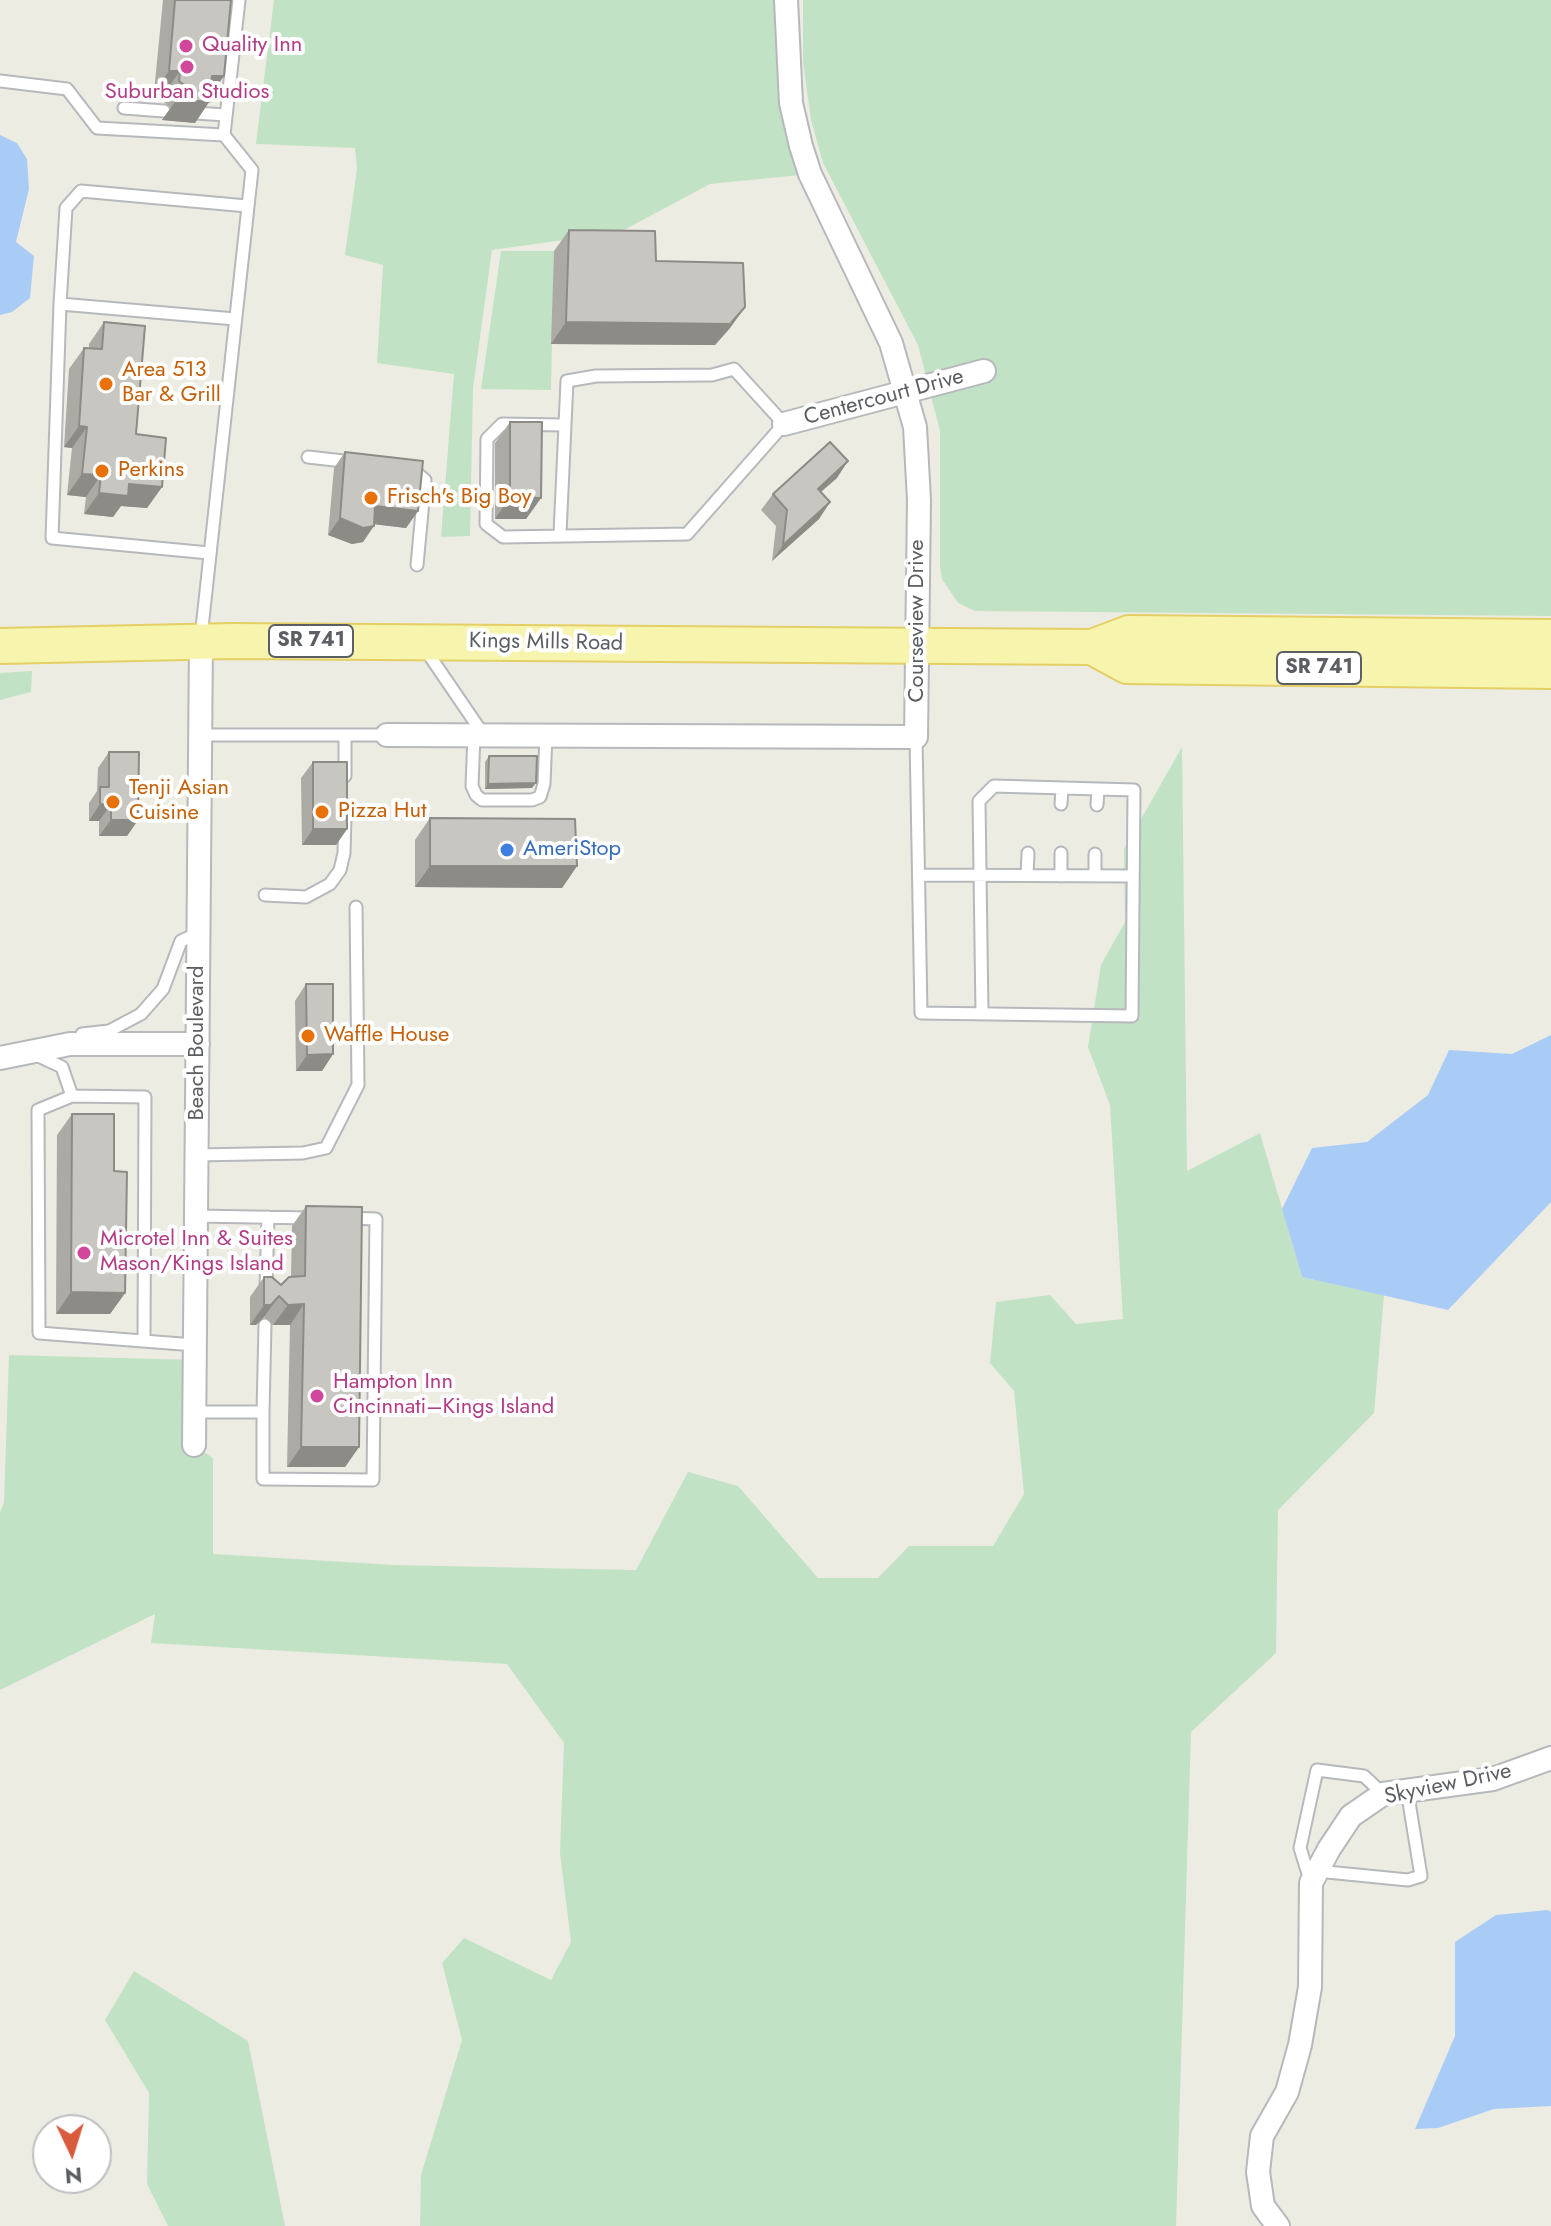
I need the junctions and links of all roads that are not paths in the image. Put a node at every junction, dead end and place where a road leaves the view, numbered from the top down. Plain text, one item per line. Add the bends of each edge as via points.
1 (239, 0) edge
2 (786, 0) edge
3 (0, 81) edge
4 (124, 108) dead end
5 (164, 111) dead end
6 (195, 113) edge
7 (226, 115) junction
8 (224, 135) junction
9 (247, 206) junction
10 (60, 304) junction
11 (235, 319) junction
12 (984, 371) dead end
13 (907, 392) junction
14 (784, 424) junction
15 (563, 425) junction
16 (308, 457) dead end
17 (370, 464) edge
18 (401, 468) edge
19 (560, 534) junction
20 (209, 553) junction
21 (417, 565) dead end
22 (1551, 637) edge
23 (201, 641) junction
24 (420, 642) junction
25 (0, 646) edge
26 (918, 646) junction
27 (1092, 647) junction
28 (1551, 671) edge
29 (201, 735) junction
30 (345, 735) junction
31 (387, 735) joint
32 (479, 735) junction
33 (546, 735) junction
34 (916, 737) junction
35 (1028, 787) junction
36 (1062, 789) junction
37 (1098, 789) junction
38 (345, 792) edge
39 (1028, 803) dead end
40 (1061, 804) dead end
41 (1097, 805) dead end
42 (345, 806) edge
43 (1028, 853) dead end
44 (1061, 853) dead end
45 (1095, 854) dead end
46 (980, 874) junction
47 (920, 875) junction
48 (1027, 875) junction
49 (1061, 876) junction
50 (1095, 876) junction
51 (1132, 876) junction
52 (265, 895) dead end
53 (356, 907) dead end
54 (199, 932) junction
55 (982, 1014) junction
56 (198, 1044) junction
57 (27, 1050) junction
58 (0, 1058) edge
59 (72, 1096) junction
60 (197, 1155) junction
61 (196, 1216) junction
62 (268, 1217) junction
63 (266, 1297) edge
64 (265, 1325) edge
65 (144, 1341) junction
66 (195, 1345) junction
67 (194, 1412) junction
68 (263, 1412) junction
69 (194, 1445) dead end
70 (1551, 1758) edge
71 (1407, 1790) junction
72 (1383, 1794) junction
73 (1314, 1877) junction
74 (1278, 2226) edge

1 - 7 lane
2 - 13 street, Courseview Drive via 791,103 801,146 891,343
3 - 8 lane via 67,89 97,128
4 - 5 lane
6 - 7 lane
7 - 8 lane
8 - 9 lane via 252,170
9 - 10 lane via 81,191 66,208
9 - 11 lane
10 - 11 lane
10 - 20 lane via 52,538
11 - 20 lane
12 - 13 street, Centercourt Drive
13 - 14 street, Centercourt Drive
13 - 26 street, Courseview Drive via 919,500
14 - 15 lane via 734,369 712,375 575,378 567,381
14 - 19 lane via 687,534
15 - 19 lane
15 - 19 lane via 502,424 487,439 486,524 503,537
16 - 17 lane
18 - 21 lane via 417,469 425,480
20 - 23 lane
22 - 27 main road, Kings Mills Road / SR 741 via 1129,633
23 - 24 main road, Kings Mills Road / SR 741
23 - 25 main road, Kings Mills Road / SR 741
23 - 29 street, Beach Boulevard
24 - 26 main road, Kings Mills Road / SR 741
24 - 32 lane
26 - 27 main road, Kings Mills Road / SR 741
26 - 34 street, Courseview Drive
27 - 28 main road, Kings Mills Road / SR 741 via 1127,666
29 - 30 lane
29 - 54 street, Beach Boulevard
30 - 31 lane
30 - 38 lane
31 - 32 street
32 - 33 street
32 - 33 lane via 472,786 482,800 540,797
33 - 34 street
34 - 47 lane
35 - 36 lane
35 - 39 lane
35 - 46 lane via 994,786 979,801
36 - 37 lane
36 - 40 lane
37 - 41 lane
37 - 51 lane via 1134,790
42 - 52 lane via 344,853 330,884 306,897
43 - 48 lane
44 - 49 lane
45 - 50 lane
46 - 47 lane
46 - 48 lane
46 - 55 lane
47 - 55 lane via 921,1013
48 - 49 lane
49 - 50 lane
50 - 51 lane
51 - 55 lane via 1132,1016
53 - 60 lane via 358,1085 326,1148
54 - 56 street, Beach Boulevard
54 - 57 lane via 181,941 163,989 141,1014 109,1031 73,1035
56 - 57 street via 70,1044
56 - 60 street, Beach Boulevard
57 - 58 street
57 - 59 lane via 62,1067
59 - 65 lane via 145,1097
59 - 65 lane via 38,1110 39,1333
60 - 61 street, Beach Boulevard
61 - 62 lane
61 - 66 street, Beach Boulevard
62 - 63 lane
62 - 68 lane via 376,1219 373,1480 263,1479
64 - 68 lane
65 - 66 lane
66 - 67 street, Beach Boulevard
67 - 68 lane
67 - 69 street, Beach Boulevard
70 - 71 street, Skyview Drive via 1493,1779
71 - 72 street, Skyview Drive
71 - 73 lane via 1421,1876
72 - 73 street, Skyview Drive via 1351,1816
72 - 73 lane via 1364,1776 1317,1770 1300,1848
73 - 74 street via 1310,1987 1300,2045 1287,2092 1262,2136 1258,2172 1263,2206

